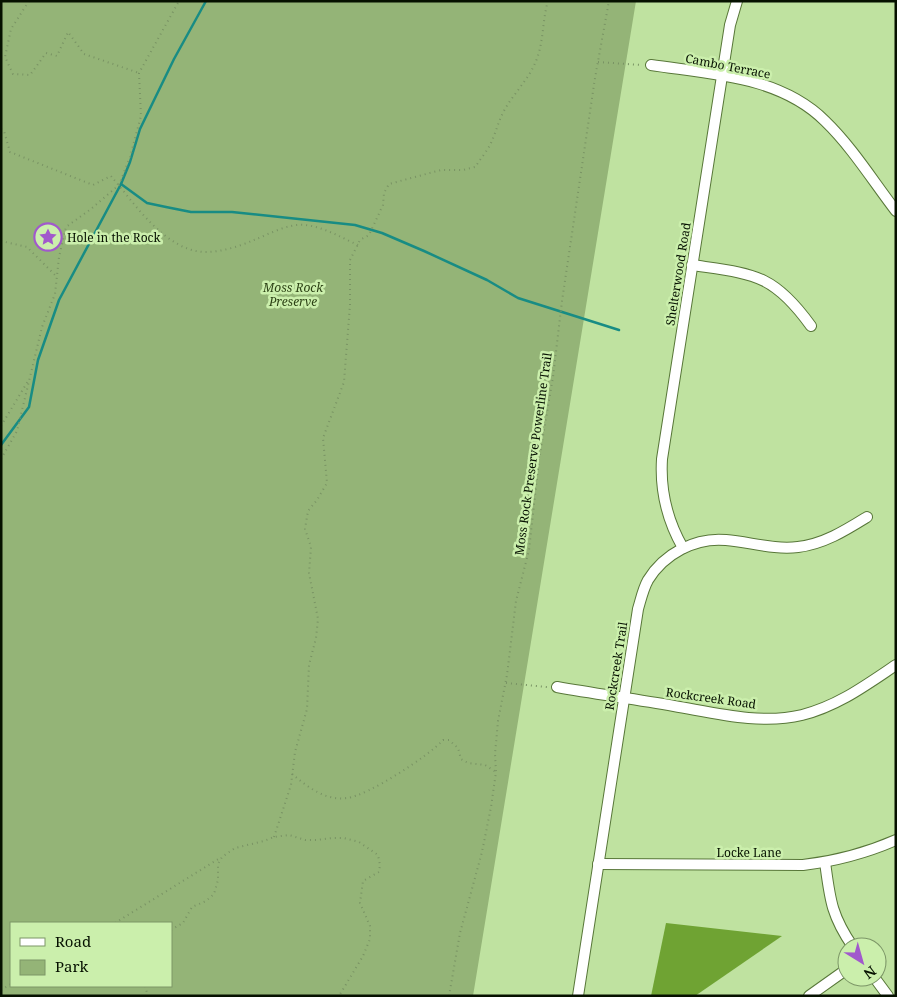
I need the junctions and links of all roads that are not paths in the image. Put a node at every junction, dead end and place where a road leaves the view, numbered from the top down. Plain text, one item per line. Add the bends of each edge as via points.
1 (737, 1) edge
2 (651, 65) road end
3 (722, 76) junction
4 (896, 211) edge
5 (692, 265) junction
6 (811, 326) dead end
7 (868, 516) dead end
8 (683, 548) junction
9 (896, 665) edge
10 (557, 687) road end
11 (624, 698) junction
12 (896, 840) edge
13 (825, 862) junction
14 (598, 864) junction
15 (846, 937) edge
16 (837, 976) edge
17 (578, 996) edge
18 (809, 996) edge

1 - 3 street, Shelterwood Road
2 - 3 street, Cambo Terrace
3 - 4 street, Cambo Terrace via 777,89 814,111 837,134
3 - 5 street, Shelterwood Road
5 - 6 street via 762,279 791,300
5 - 8 street, Shelterwood Road via 661,469 665,506
7 - 8 street, Rockcreek Trail via 827,539 797,547 778,548 724,540 703,541
8 - 11 street, Rockcreek Trail via 658,568 642,593
9 - 11 street, Rockcreek Road via 843,700 783,718 736,716
10 - 11 street, Rockcreek Road
11 - 14 street, Rockcreek Trail
12 - 13 street, Locke Lane via 868,852
13 - 14 street, Locke Lane via 803,865
13 - 15 street via 833,912
14 - 17 street, Rockcreek Trail
16 - 18 street

